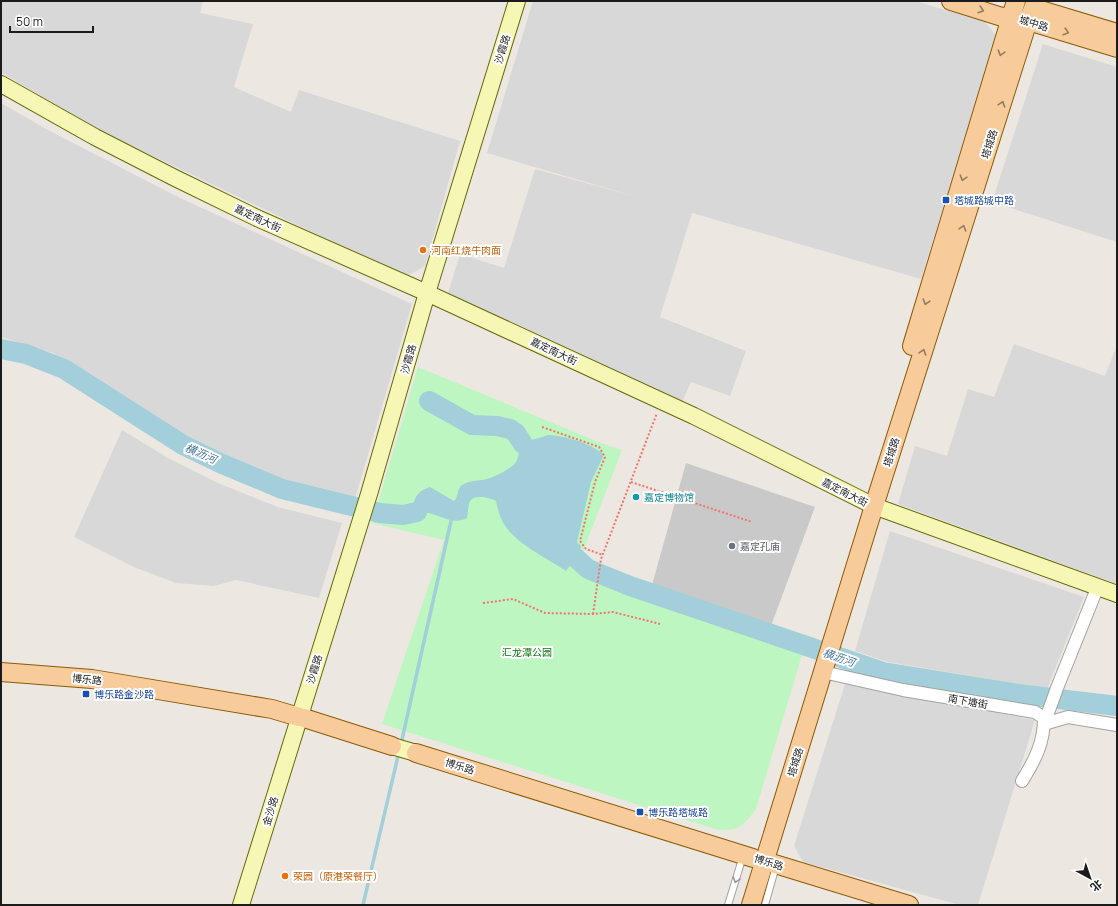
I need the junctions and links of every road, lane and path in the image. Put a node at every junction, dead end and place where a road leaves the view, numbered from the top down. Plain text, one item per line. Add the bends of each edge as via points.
1 (516, 1) edge
2 (526, 1) edge
3 (951, 1) edge
4 (1021, 7) edge
5 (1117, 33) edge
6 (1117, 48) edge
7 (1, 84) edge
8 (431, 295) junction
9 (662, 401) junction
10 (542, 427) dead end
11 (631, 482) junction
12 (870, 504) junction
13 (752, 522) dead end
14 (603, 555) junction
15 (1098, 586) junction
16 (1117, 594) edge
17 (483, 603) dead end
18 (593, 614) junction
19 (660, 624) dead end
20 (821, 666) junction
21 (1, 672) edge
22 (301, 717) junction
23 (1044, 724) junction
24 (1117, 725) edge
25 (392, 746) joint
26 (416, 753) joint
27 (1022, 781) dead end
28 (759, 859) junction
29 (241, 905) edge
30 (251, 905) edge
31 (728, 905) edge
32 (739, 905) edge
33 (751, 905) edge
34 (765, 905) edge
35 (909, 905) edge

1 - 8 street, 沙霞路
2 - 8 street
3 -> 4 main road, 城中路 via 1002,16
4 - 5 main road
4 -> 6 main road, 城中路
4 - 12 main road, 塔城路
7 - 8 street, 嘉定南大街 via 175,178 257,218
8 - 9 street, 嘉定南大街
8 - 22 street
8 - 22 street, 沙霞路
9 - 11 path
9 - 12 street, 嘉定南大街
10 - 14 path via 599,447 605,457 594,482 580,541 586,549
11 - 13 path
11 - 14 path
12 - 15 street, 嘉定南大街
12 - 20 main road, 塔城路
14 - 18 path
15 - 16 street, 嘉定南大街
15 - 23 street
17 - 18 path via 513,599 545,613
18 - 19 path via 613,612
20 - 23 street, 南下塘街 via 903,690 1035,712 1044,718
20 - 28 main road, 塔城路
21 - 22 main road, 博乐路 via 92,679 272,709
22 - 25 main road, 博乐路
22 - 29 street, 金沙路
22 - 30 street
23 - 24 street via 1068,717
23 - 27 street via 1036,760
25 - 26 street, 博乐路
26 - 28 main road, 博乐路
28 -> 31 lane
28 - 32 main road, 塔城路
28 - 33 main road, 塔城路
28 - 34 lane
28 - 35 main road, 博乐路

